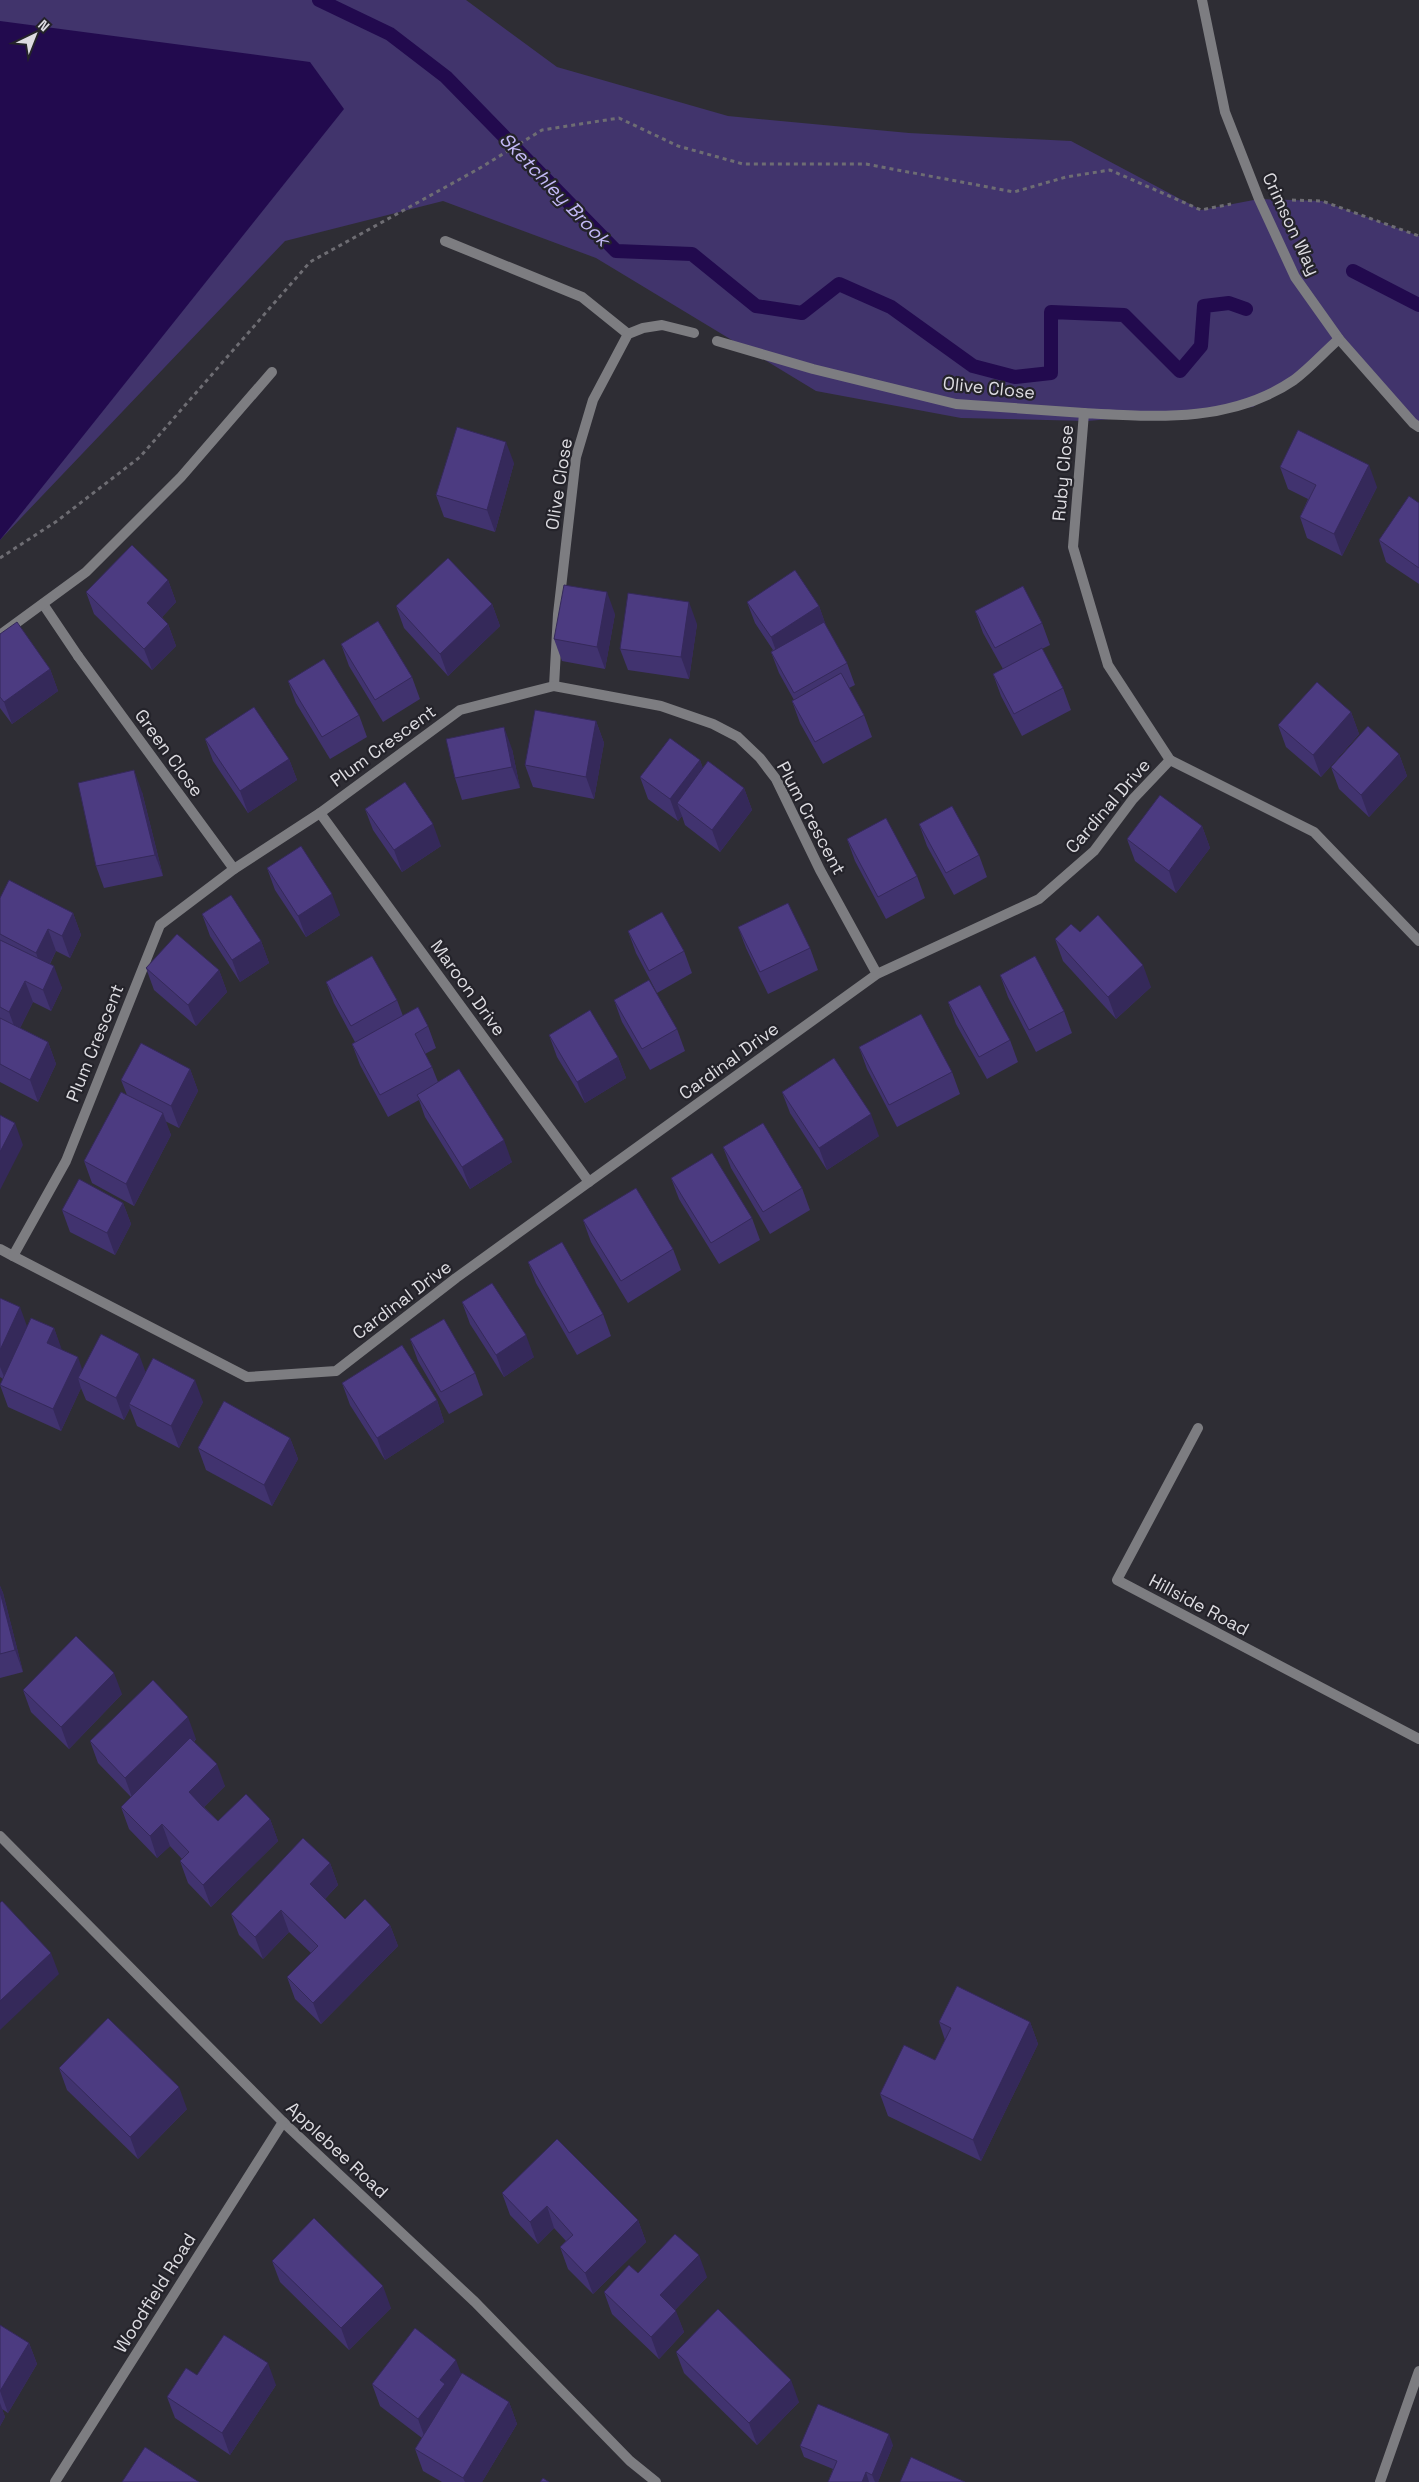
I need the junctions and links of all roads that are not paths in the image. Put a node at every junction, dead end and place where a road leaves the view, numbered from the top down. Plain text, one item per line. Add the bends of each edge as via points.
1 (1202, 0) edge
2 (445, 241) dead end
3 (628, 334) junction
4 (694, 334) dead end
5 (1339, 339) junction
6 (717, 341) dead end
7 (272, 372) dead end
8 (1084, 413) junction
9 (1419, 427) edge
10 (43, 604) junction
11 (0, 635) edge
12 (554, 686) junction
13 (1170, 760) junction
14 (320, 813) junction
15 (234, 869) junction
16 (1419, 941) edge
17 (877, 974) junction
18 (589, 1182) junction
19 (0, 1249) edge
20 (13, 1256) junction
21 (1198, 1428) dead end
22 (1419, 1739) edge
23 (0, 1836) edge
24 (283, 2122) junction
25 (1419, 2370) edge
26 (55, 2482) edge
27 (656, 2482) edge
28 (1380, 2482) edge

1 - 5 street, Crimson Way via 1226,112 1259,199 1295,277
2 - 3 street via 582,297
3 - 4 street via 662,325
3 - 12 street, Olive Close via 593,400 576,458 558,614
5 - 8 street, Ruby Close via 1295,379 1238,408 1169,417
5 - 9 street, Crimson Way
6 - 8 street, Olive Close via 813,369 956,404
7 - 10 street via 181,477 86,572
8 - 13 street, Ruby Close via 1073,547 1108,665
10 - 11 street
10 - 15 street, Green Close
12 - 14 street, Plum Crescent via 460,710
12 - 17 street, Plum Crescent via 661,706 713,724 738,737 776,778 820,870
13 - 16 street, Cardinal Drive via 1314,832
13 - 17 street, Cardinal Drive via 1133,799 1094,851 1039,899
14 - 15 street, Plum Crescent
14 - 18 street, Maroon Drive
15 - 20 street, Plum Crescent via 160,926 66,1160
17 - 18 street, Cardinal Drive
18 - 20 street, Cardinal Drive via 456,1278 336,1371 247,1377
19 - 20 street, Cardinal Drive
21 - 22 street, Hillside Road via 1117,1580
23 - 24 street, Applebee Road
24 - 26 street, Woodfield Road
24 - 27 street, Applebee Road via 475,2302 630,2460
25 - 28 street

